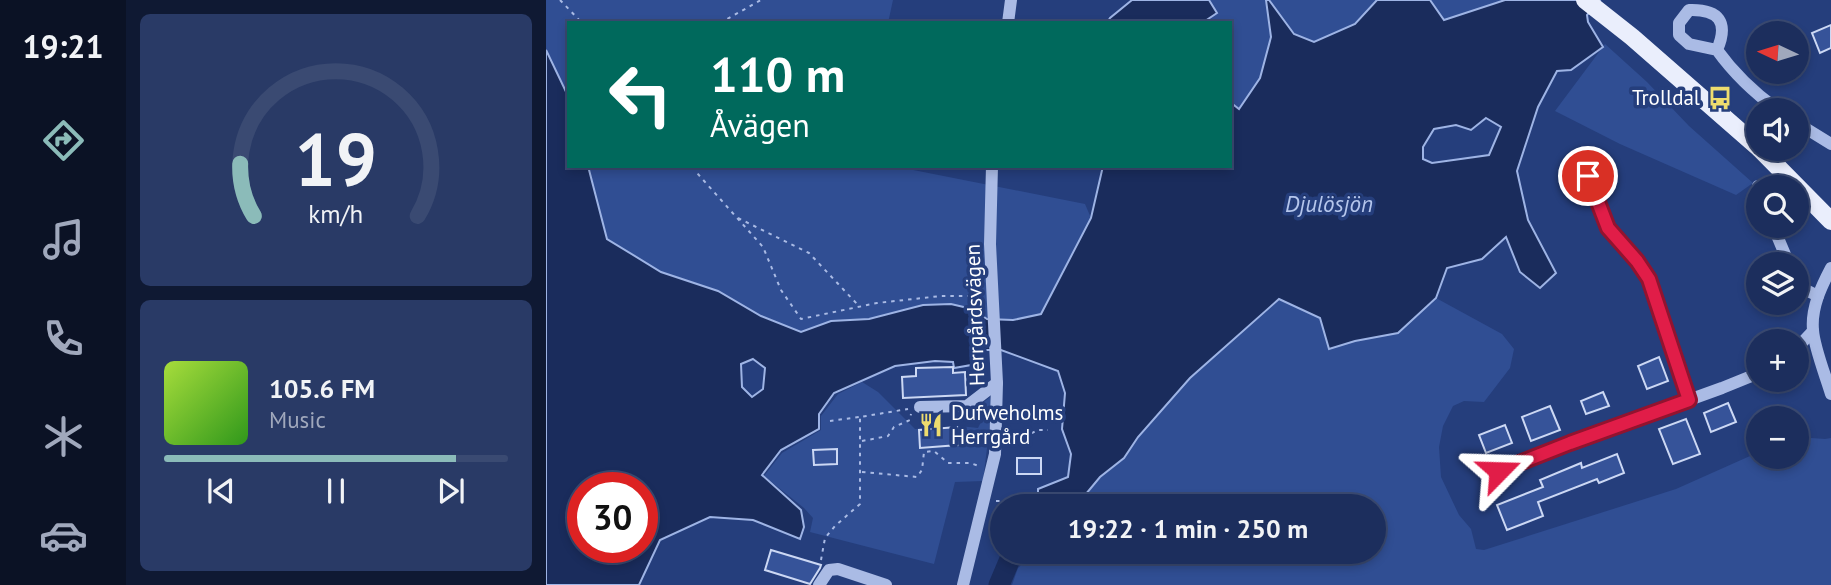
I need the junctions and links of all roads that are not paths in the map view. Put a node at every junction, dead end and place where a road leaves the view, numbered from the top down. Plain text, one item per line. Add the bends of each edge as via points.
1 (1011, 0) edge
2 (1589, 4) edge
3 (1008, 21) edge
4 (1717, 50) dead end
5 (1761, 98) edge
6 (1809, 130) edge
7 (1746, 137) edge
8 (1831, 144) edge
9 (1772, 161) edge
10 (992, 168) edge
11 (1588, 176) dead end
12 (1831, 220) edge
13 (1831, 268) edge
14 (1809, 292) edge
15 (1818, 296) junction
16 (1813, 331) junction
17 (1809, 335) edge
18 (1746, 378) edge
19 (997, 383) junction
20 (1831, 394) edge
21 (1689, 400) junction
22 (920, 407) dead end
23 (1499, 471) dead end
24 (819, 585) edge
25 (886, 585) edge
26 (963, 585) edge

1 - 3 street
2 - 7 main road
4 - 5 street
6 - 8 street
9 - 12 main road
10 - 19 street, Herrgårdsvägen
11 - 21 street via 1608,228 1649,279
13 - 15 street
14 - 15 street
15 - 16 street
16 - 17 street
16 - 20 street
18 - 21 street
19 - 22 street via 967,406
19 - 26 street, Herrgårdsvägen via 995,454
21 - 23 street
24 - 25 street via 829,570 838,569

